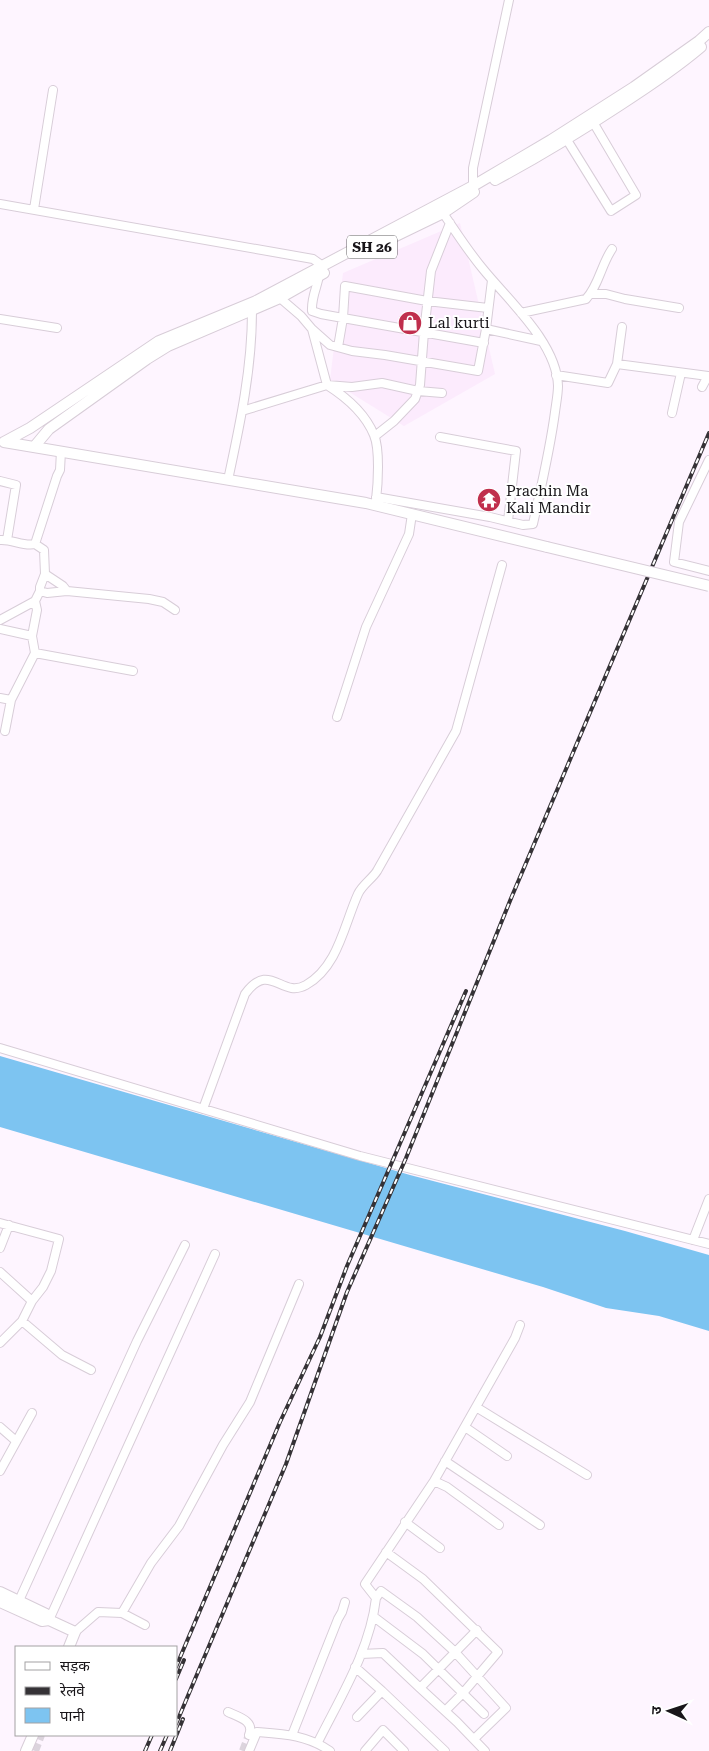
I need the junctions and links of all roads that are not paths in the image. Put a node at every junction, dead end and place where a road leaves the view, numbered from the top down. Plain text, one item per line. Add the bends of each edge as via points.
1 (509, 0) edge
2 (709, 32) edge
3 (709, 40) edge
4 (53, 90) dead end
5 (593, 122) junction
6 (567, 140) junction
7 (473, 189) junction
8 (0, 204) edge
9 (34, 209) junction
10 (443, 213) junction
11 (450, 223) junction
12 (612, 249) dead end
13 (320, 271) junction
14 (492, 280) junction
15 (591, 294) junction
16 (280, 298) junction
17 (427, 301) junction
18 (312, 307) junction
19 (488, 308) junction
20 (679, 308) dead end
21 (252, 312) junction
22 (521, 313) junction
23 (301, 316) junction
24 (343, 318) junction
25 (0, 320) edge
26 (622, 327) dead end
27 (57, 328) dead end
28 (312, 329) junction
29 (486, 329) junction
30 (424, 332) junction
31 (541, 341) junction
32 (484, 343) junction
33 (338, 347) junction
34 (422, 361) junction
35 (617, 364) junction
36 (681, 373) junction
37 (556, 375) junction
38 (327, 384) junction
39 (702, 387) dead end
40 (418, 391) junction
41 (442, 393) dead end
42 (242, 411) junction
43 (672, 414) dead end
44 (375, 436) junction
45 (440, 437) dead end
46 (2, 441) edge
47 (34, 447) junction
48 (61, 451) junction
49 (709, 460) edge
50 (707, 470) edge
51 (228, 480) junction
52 (0, 481) edge
53 (376, 501) junction
54 (412, 514) junction
55 (508, 521) junction
56 (3, 540) edge
57 (35, 544) junction
58 (502, 565) dead end
59 (709, 571) edge
60 (45, 574) junction
61 (709, 586) edge
62 (67, 591) junction
63 (40, 592) junction
64 (35, 601) junction
65 (175, 610) dead end
66 (0, 620) edge
67 (0, 629) edge
68 (32, 636) junction
69 (35, 653) junction
70 (133, 671) dead end
71 (0, 698) edge
72 (11, 700) junction
73 (337, 717) dead end
74 (5, 731) dead end
75 (0, 1048) edge
76 (203, 1109) junction
77 (709, 1199) edge
78 (0, 1223) edge
79 (9, 1225) junction
80 (693, 1240) junction
81 (709, 1244) edge
82 (185, 1245) dead end
83 (0, 1248) edge
84 (215, 1254) dead end
85 (0, 1272) edge
86 (299, 1284) dead end
87 (32, 1301) junction
88 (22, 1321) junction
89 (520, 1324) dead end
90 (0, 1343) edge
91 (91, 1370) dead end
92 (476, 1407) junction
93 (32, 1413) dead end
94 (0, 1427) edge
95 (465, 1427) junction
96 (16, 1441) junction
97 (507, 1456) dead end
98 (445, 1460) junction
99 (0, 1471) edge
100 (587, 1475) dead end
101 (434, 1481) junction
102 (405, 1522) junction
103 (499, 1525) dead end
104 (540, 1525) dead end
105 (440, 1548) dead end
106 (386, 1552) junction
107 (0, 1592) edge
108 (376, 1598) junction
109 (0, 1602) edge
110 (345, 1602) dead end
111 (17, 1605) junction
112 (122, 1613) junction
113 (374, 1617) junction
114 (49, 1620) junction
115 (145, 1625) dead end
116 (477, 1630) junction
117 (75, 1632) junction
118 (68, 1646) edge
119 (454, 1651) junction
120 (361, 1654) junction
121 (355, 1667) junction
122 (438, 1669) junction
123 (478, 1676) junction
124 (420, 1688) junction
125 (382, 1690) junction
126 (463, 1693) junction
127 (445, 1711) junction
128 (228, 1712) dead end
129 (484, 1714) dead end
130 (357, 1717) dead end
131 (252, 1733) junction
132 (292, 1735) junction
133 (32, 1736) edge
134 (474, 1739) junction
135 (318, 1742) junction
136 (26, 1751) edge
137 (249, 1751) edge
138 (330, 1751) edge
139 (365, 1751) edge
140 (404, 1751) edge
141 (445, 1751) edge
142 (485, 1751) edge

1 - 7 street via 473,168
2 - 7 main road via 634,87
3 - 5 main road, SH 26 via 676,68
4 - 9 street
5 - 6 main road, SH 26
5 - 6 street via 636,195 611,211
6 - 7 main road, SH 26
7 - 10 main road, SH 26
7 - 13 main road
8 - 9 street
9 - 13 street via 313,259 320,264
10 - 11 street
10 - 13 main road, SH 26
11 - 14 street
11 - 17 street via 431,271
12 - 15 street via 604,260
13 - 16 main road, SH 26
13 - 18 street
13 - 46 main road via 159,341 30,428
14 - 19 street
14 - 22 street
15 - 20 street
15 - 22 street via 586,300
16 - 21 main road, SH 26
16 - 23 street
17 - 19 street
17 - 24 street via 345,286
17 - 30 street
18 - 23 street
18 - 24 street via 312,311
19 - 29 street
21 - 42 street via 252,346
21 - 47 main road, SH 26 via 168,346 147,359 49,428
22 - 31 street
23 - 28 street
24 - 30 street
24 - 33 street
25 - 27 street
26 - 35 street
28 - 33 street
28 - 38 street
29 - 31 street
29 - 32 street
30 - 32 street
30 - 34 street
31 - 37 street via 553,362
32 - 34 street via 478,371
33 - 34 street via 352,352
34 - 40 street
35 - 36 street
35 - 37 street via 608,383
36 - 39 street via 708,376
36 - 43 street
37 - 55 street via 558,385 552,431 533,524
38 - 40 street via 352,387 382,383
38 - 42 street
38 - 44 street via 345,396
40 - 41 street
40 - 44 street via 394,421
42 - 51 street
44 - 53 street
45 - 55 street via 516,451
46 - 47 main road
47 - 48 main road
48 - 51 main road
48 - 57 street via 60,470
49 - 50 street
50 - 59 street via 679,522 674,562
51 - 53 main road
52 - 56 street via 16,485
53 - 54 main road
53 - 55 street
54 - 61 main road, bridge
54 - 73 street via 409,534 366,628
56 - 57 street
57 - 60 street via 44,550
58 - 76 street via 456,731 378,871 359,892 337,950 307,985 292,988 257,980 252,985 245,994
60 - 62 street
60 - 63 street
62 - 63 street
62 - 65 street via 149,599 163,602
63 - 64 street
64 - 66 street
64 - 68 street via 37,610
67 - 68 street
68 - 69 street
69 - 70 street
69 - 72 street
71 - 72 street
72 - 74 street
75 - 76 street
76 - 80 street via 360,1156
77 - 80 street
78 - 79 street
79 - 83 street
79 - 87 street via 59,1239 51,1271
80 - 81 street
82 - 111 street via 137,1341
84 - 114 street
85 - 87 street
86 - 112 street via 250,1402 179,1526 150,1563
87 - 88 street
88 - 90 street
88 - 91 street via 62,1355
89 - 92 street
92 - 95 street
92 - 100 street
93 - 96 street
94 - 96 street
95 - 97 street
95 - 98 street
96 - 99 street
98 - 101 street
98 - 104 street
101 - 102 street
101 - 103 street
102 - 105 street
102 - 106 street
106 - 108 street via 365,1584
106 - 116 street via 422,1579
107 - 111 main road
108 - 113 street
108 - 119 street via 381,1591 417,1617
109 - 111 main road
110 - 132 street
111 - 114 main road via 42,1621
112 - 115 street
112 - 117 street via 98,1612
113 - 120 street
113 - 122 street
114 - 117 main road
116 - 119 street
116 - 123 street via 498,1652
117 - 118 main road
119 - 122 street
119 - 123 street
120 - 121 street
120 - 124 street via 383,1653
121 - 125 street
121 - 135 street
122 - 124 street
122 - 126 street
123 - 126 street
123 - 134 street via 506,1708
124 - 127 street
125 - 130 street
125 - 141 street
126 - 127 street
126 - 129 street
127 - 134 street
128 - 131 street via 248,1722
131 - 132 street
131 - 137 street
132 - 135 street
133 - 136 main road
134 - 142 street
135 - 138 street
139 - 140 street via 383,1730

